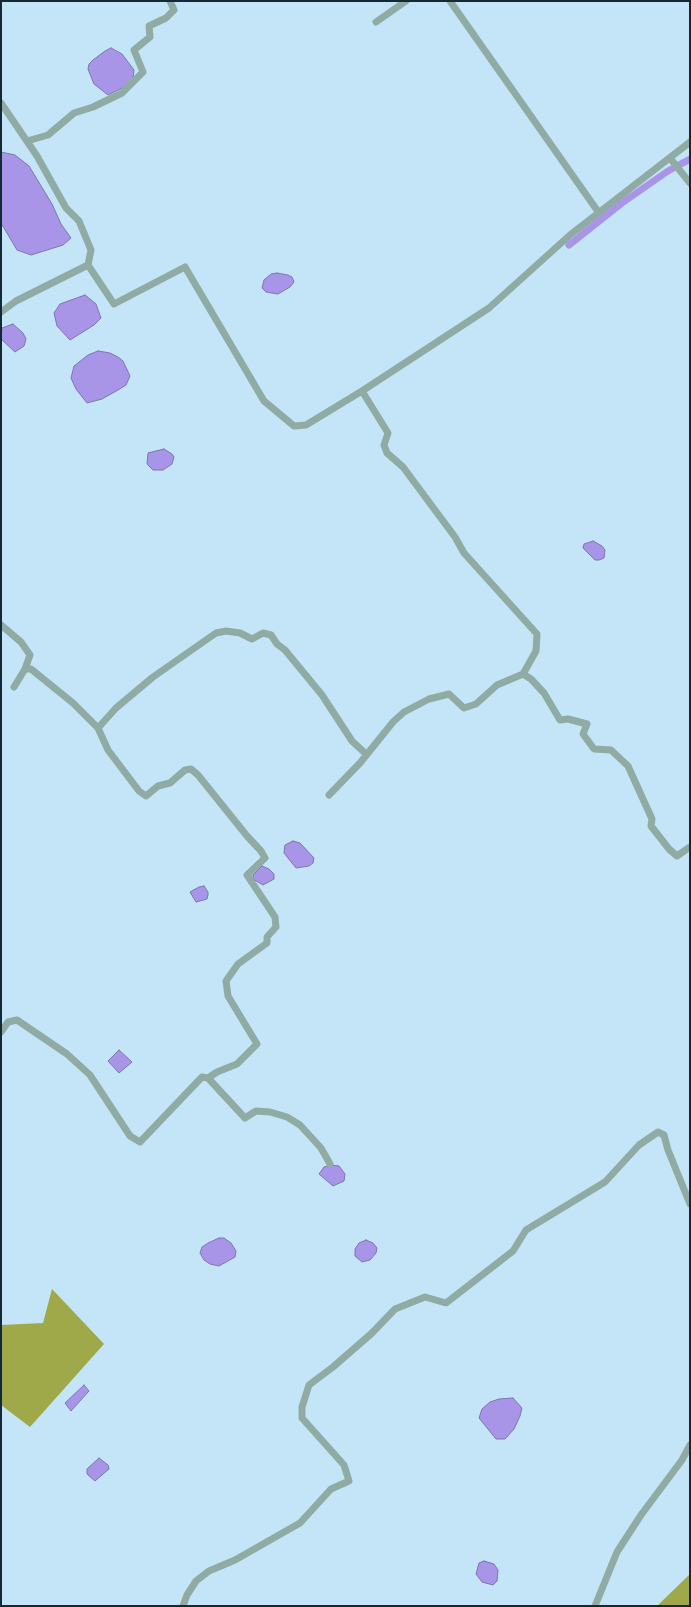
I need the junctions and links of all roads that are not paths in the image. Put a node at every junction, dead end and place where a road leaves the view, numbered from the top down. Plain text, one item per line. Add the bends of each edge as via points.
1 (170, 1) edge
2 (406, 1) edge
3 (450, 1) edge
4 (376, 22) dead end
5 (1, 103) edge
6 (27, 141) junction
7 (690, 142) edge
8 (672, 160) junction
9 (690, 183) edge
10 (599, 213) junction
11 (88, 265) junction
12 (1, 312) edge
13 (362, 391) junction
14 (1, 625) edge
15 (25, 669) junction
16 (523, 674) junction
17 (14, 687) dead end
18 (98, 728) junction
19 (366, 754) junction
20 (329, 795) dead end
21 (690, 847) edge
22 (1, 1032) edge
23 (208, 1078) junction
24 (330, 1164) dead end
25 (690, 1204) edge
26 (690, 1445) edge
27 (183, 1606) edge
28 (595, 1606) edge

1 - 6 street via 174,10 166,18 149,26 150,37 134,50 142,72 122,94 74,113 48,134
2 - 4 street
3 - 10 street
5 - 6 street
6 - 11 street via 66,208 79,221 91,250
7 - 8 street
8 - 9 street
8 - 10 street
10 - 13 street via 570,235 489,308
11 - 12 street via 16,301
11 - 13 street via 114,304 185,267 264,401 294,426 306,425
13 - 16 street via 388,432 384,445 387,453 402,467 464,552 537,634 536,650
14 - 15 street via 21,642 30,655
15 - 17 street
15 - 18 street via 31,669 73,703
16 - 19 street via 497,685 476,704 464,708 449,694 429,699 404,712 392,722
16 - 21 street via 544,693 560,720 568,719 587,724 583,734 594,749 611,750 628,766 652,819 651,826 669,849 677,856
18 - 19 street via 116,708 153,677 216,633 240,633 252,639 263,633 271,635 290,656 322,695 352,741
18 - 23 street via 108,750 139,791 146,796 158,786 170,783 185,770 190,769 198,775 265,858 247,875 276,917 276,927 267,937 267,943 238,964 226,981 228,996 257,1044 237,1064
19 - 20 street
22 - 23 street via 8,1022 17,1020 67,1054 90,1075 130,1136 140,1142 202,1077
23 - 24 street via 245,1118 256,1111 270,1112 287,1117 300,1125 321,1148
25 - 27 street via 664,1135 658,1132 639,1145 605,1182 526,1230 512,1251 446,1303 425,1297 395,1309 372,1333 308,1385 302,1407 302,1418 344,1465 349,1481 331,1489 300,1523 235,1560 209,1571 196,1581
26 - 28 street via 617,1552

